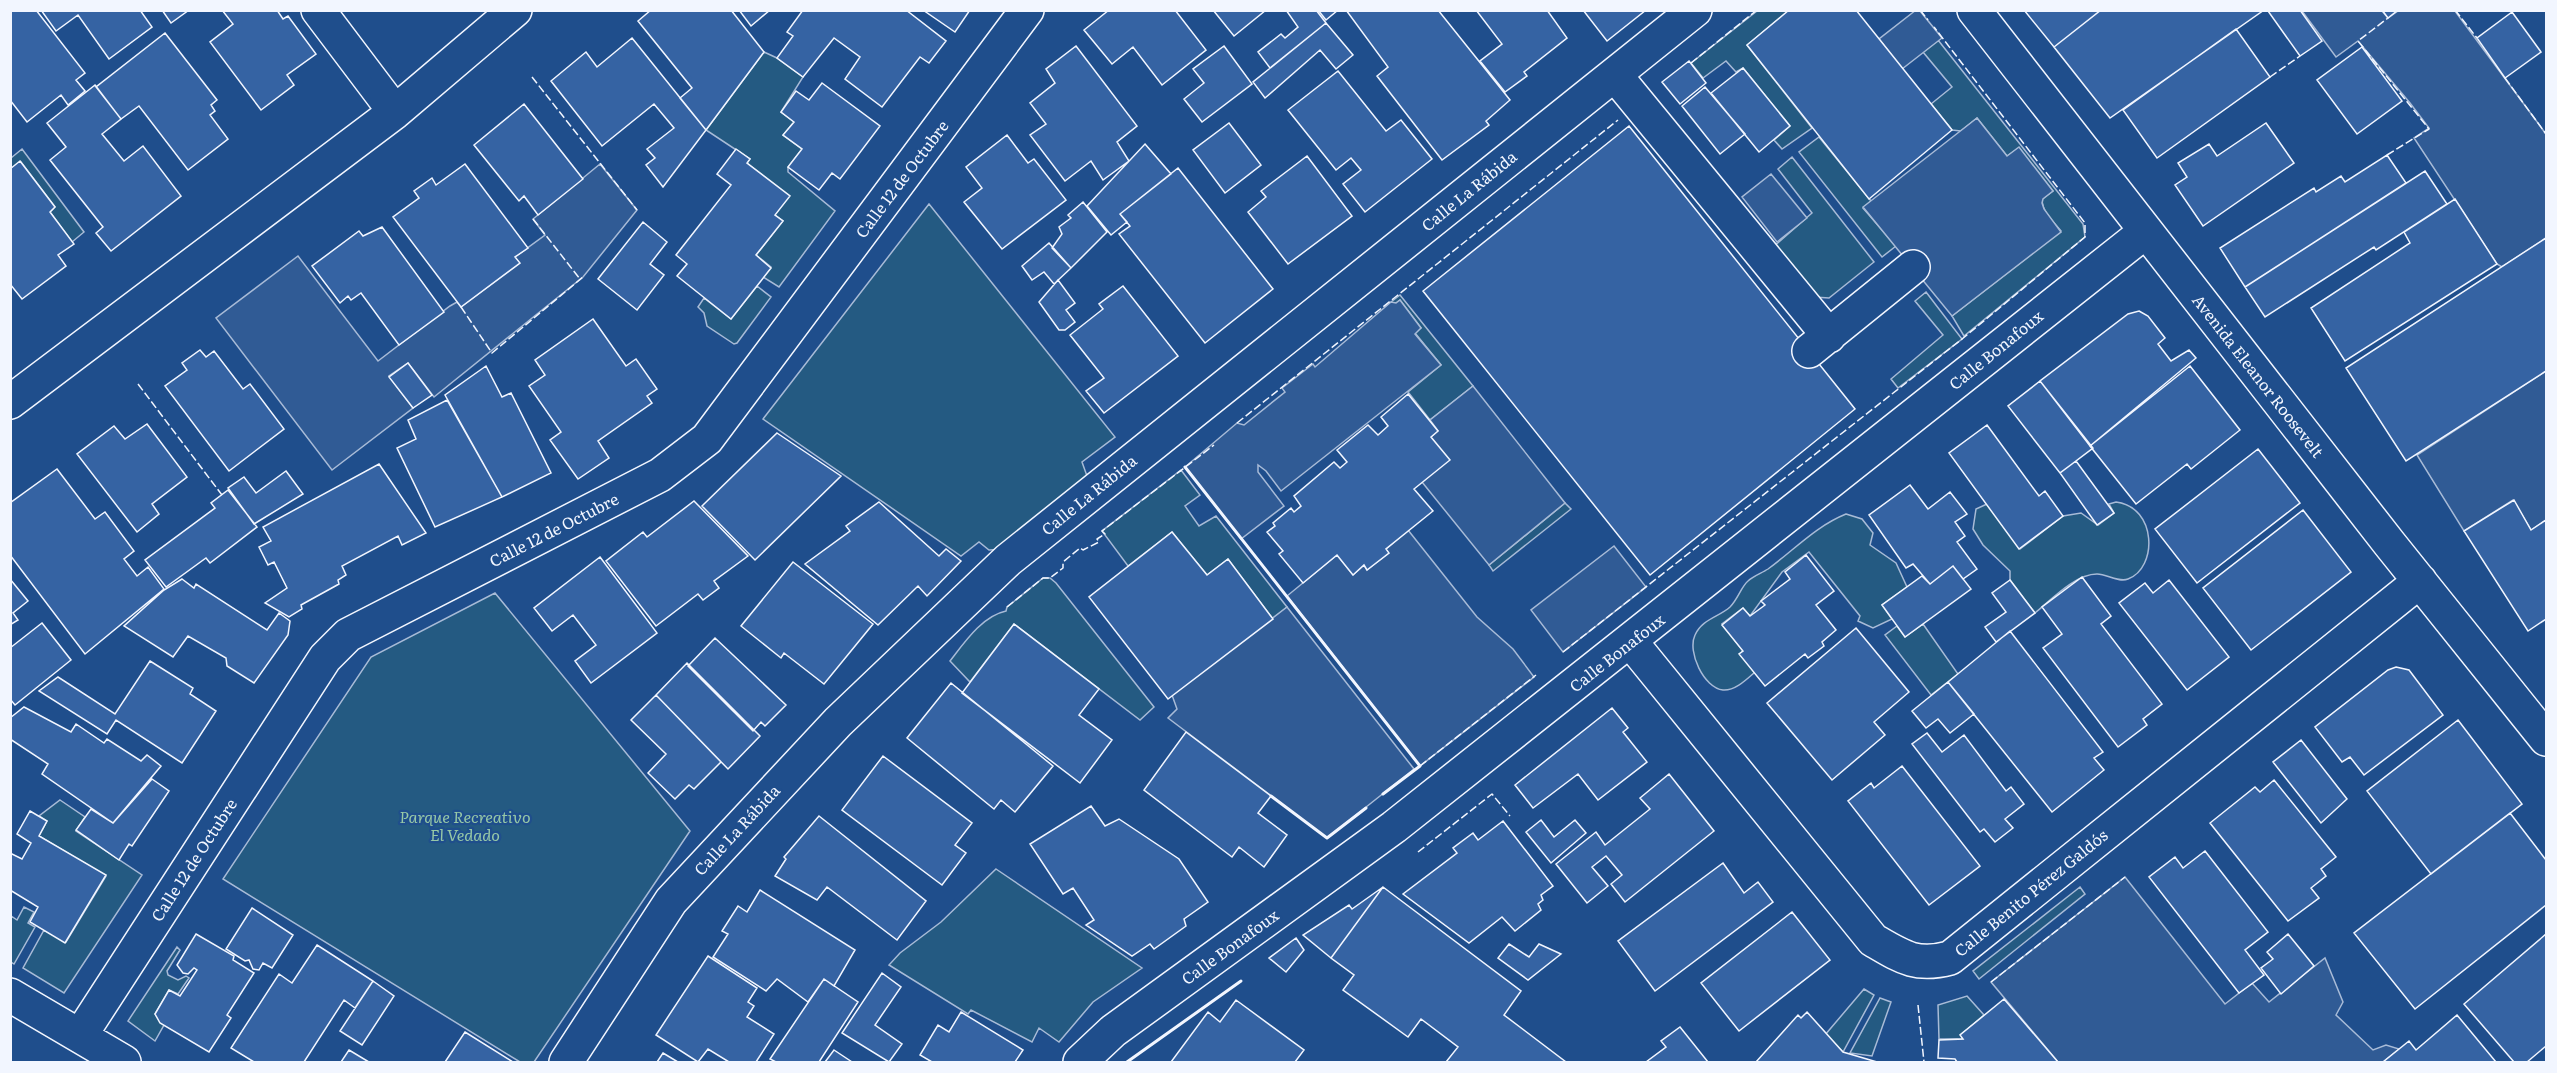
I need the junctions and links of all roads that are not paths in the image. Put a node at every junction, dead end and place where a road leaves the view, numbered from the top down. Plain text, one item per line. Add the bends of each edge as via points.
1 (318, 10) edge
2 (515, 10) edge
3 (1027, 10) edge
4 (1695, 10) edge
5 (1974, 10) edge
6 (1615, 75) junction
7 (394, 112) junction
8 (2145, 232) junction
9 (1913, 267) dead end
10 (10, 402) edge
11 (2420, 581) junction
12 (1631, 642) junction
13 (2547, 739) edge
14 (10, 994) edge
15 (80, 1036) junction
16 (124, 1062) edge
17 (566, 1062) edge
18 (1080, 1062) edge

1 - 7 street
2 - 7 street
3 - 15 street, Calle 12 de Octubre via 707,439 660,475 348,635 325,658
4 - 6 street, Calle La Rábida
5 - 8 street, Avenida Eleanor Roosevelt
6 - 9 street via 1819,344
6 - 17 street, Calle La Rábida via 1008,560 838,722 670,901
7 - 10 street
8 - 11 street, Avenida Eleanor Roosevelt
8 - 12 street, Calle Bonafoux
11 - 12 street, Calle Benito Pérez Galdós via 1950,958 1933,962 1914,962 1873,940
11 - 13 street, Avenida Eleanor Roosevelt
12 - 18 street, Calle Bonafoux via 1394,827 1113,1031
14 - 15 street
15 - 16 street

